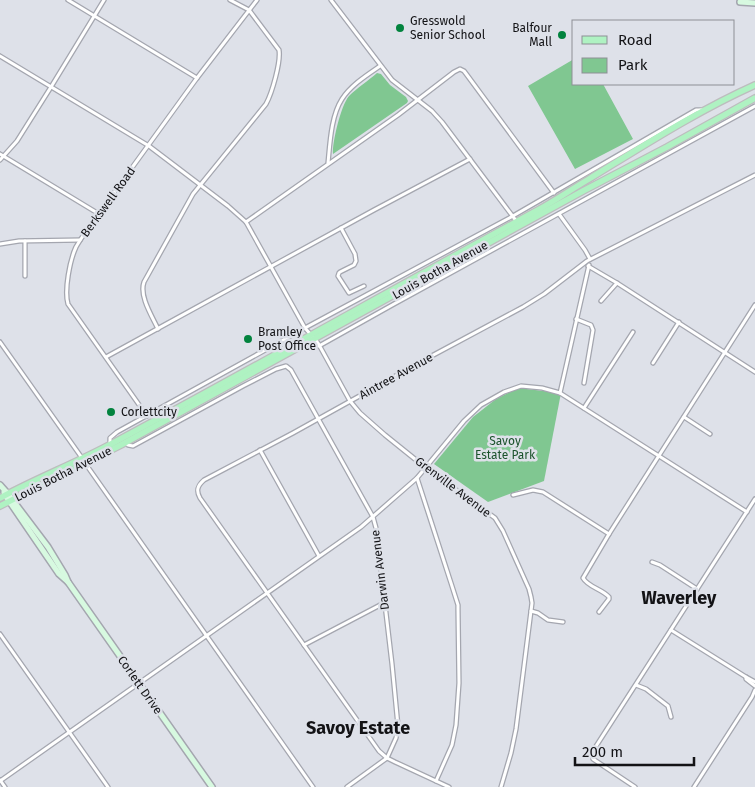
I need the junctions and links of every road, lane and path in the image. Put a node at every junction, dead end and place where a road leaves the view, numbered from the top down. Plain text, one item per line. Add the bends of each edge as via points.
1 (68, 0) edge
2 (104, 0) edge
3 (230, 0) edge
4 (257, 0) edge
5 (330, 0) edge
6 (740, 2) dead end
7 (755, 3) edge
8 (249, 10) junction
9 (94, 16) junction
10 (0, 56) edge
11 (380, 66) junction
12 (197, 78) junction
13 (755, 85) edge
14 (51, 87) junction
15 (755, 98) edge
16 (418, 100) junction
17 (755, 106) edge
18 (706, 110) junction
19 (148, 146) junction
20 (2, 155) edge
21 (470, 159) junction
22 (0, 160) edge
23 (328, 164) junction
24 (755, 175) edge
25 (200, 184) junction
26 (554, 193) junction
27 (99, 214) junction
28 (559, 214) junction
29 (516, 221) junction
30 (246, 222) junction
31 (341, 228) junction
32 (80, 240) junction
33 (25, 241) junction
34 (0, 244) edge
35 (590, 259) junction
36 (588, 266) junction
37 (271, 267) junction
38 (25, 276) dead end
39 (617, 283) junction
40 (364, 286) dead end
41 (601, 301) dead end
42 (755, 305) edge
43 (576, 319) junction
44 (679, 322) junction
45 (305, 328) junction
46 (158, 329) junction
47 (633, 332) dead end
48 (313, 336) junction
49 (0, 342) edge
50 (319, 346) junction
51 (725, 352) junction
52 (106, 358) junction
53 (272, 362) junction
54 (653, 362) dead end
55 (235, 367) junction
56 (290, 368) joint
57 (276, 370) junction
58 (755, 372) edge
59 (239, 374) junction
60 (236, 381) junction
61 (584, 383) dead end
62 (239, 388) junction
63 (560, 393) junction
64 (350, 401) junction
65 (584, 408) junction
66 (147, 416) junction
67 (684, 417) junction
68 (318, 418) junction
69 (710, 434) dead end
70 (126, 442) junction
71 (110, 445) junction
72 (260, 450) junction
73 (659, 456) junction
74 (84, 461) junction
75 (426, 468) junction
76 (417, 478) junction
77 (3, 492) edge
78 (513, 495) dead end
79 (755, 499) edge
80 (11, 501) junction
81 (0, 506) edge
82 (747, 512) junction
83 (373, 518) junction
84 (609, 534) junction
85 (319, 556) junction
86 (652, 562) dead end
87 (698, 589) junction
88 (268, 592) junction
89 (384, 603) junction
90 (531, 611) junction
91 (599, 612) dead end
92 (563, 622) dead end
93 (671, 630) junction
94 (0, 634) edge
95 (206, 636) junction
96 (304, 645) junction
97 (746, 677) junction
98 (755, 682) edge
99 (139, 683) junction
100 (636, 685) junction
101 (755, 686) edge
102 (755, 690) edge
103 (754, 696) edge
104 (670, 717) dead end
105 (69, 732) junction
106 (387, 758) junction
107 (0, 780) edge
108 (436, 781) junction
109 (5, 787) edge
110 (108, 787) edge
111 (212, 787) edge
112 (313, 787) edge
113 (347, 787) edge
114 (449, 787) edge
115 (501, 787) edge
116 (635, 787) edge
117 (694, 787) edge

1 - 9 street
2 - 9 street
3 - 8 street
4 - 8 street, Berkswell Road
5 - 11 street
6 - 7 main road
8 - 12 street, Berkswell Road
8 - 25 street via 279,50 276,72 266,104
9 - 12 street
9 - 14 street
10 - 14 street
11 - 16 street
11 - 23 street via 341,102 331,134
12 - 19 street, Berkswell Road
13 - 18 main road, Louis Botha Avenue
14 - 19 street
14 - 20 street via 17,141
15 - 29 main road, Louis Botha Avenue
16 - 21 street via 437,116
16 - 23 street
16 - 26 street via 456,71 462,70
17 - 28 street, Louis Botha Avenue
18 - 26 street, Louis Botha Avenue via 696,110
18 - 29 main road, Louis Botha Avenue
19 - 25 street
19 - 27 street, Berkswell Road
20 - 22 street
20 - 27 street
21 - 29 street
21 - 31 street
23 - 30 street
24 - 35 street, Aintree Avenue
25 - 30 street
25 - 46 street via 143,286 144,298
26 - 29 street, Louis Botha Avenue
27 - 32 street, Berkswell Road
28 - 35 street
28 - 50 street, Louis Botha Avenue
29 - 45 street, Louis Botha Avenue
29 - 48 main road, Louis Botha Avenue
30 - 37 street, Grenville Avenue
31 - 37 street
31 - 40 street via 356,261 338,276 349,293
32 - 33 street
32 - 52 street, Berkswell Road via 71,261 67,301
33 - 34 street
33 - 38 street
35 - 36 street
35 - 64 street, Aintree Avenue via 524,307
36 - 39 street
36 - 43 street
37 - 45 street, Grenville Avenue
37 - 46 street
39 - 41 street
39 - 44 street
42 - 51 street
43 - 61 street via 591,325 593,330
43 - 63 street
44 - 51 street
44 - 54 street
45 - 48 street, Grenville Avenue
45 - 55 street, Louis Botha Avenue
46 - 52 street
47 - 65 street
48 - 50 street, Grenville Avenue
48 - 53 main road, Louis Botha Avenue
48 - 59 main road, Louis Botha Avenue
49 - 74 street
50 - 64 street, Grenville Avenue
51 - 58 street
51 - 67 street
52 - 66 street, Berkswell Road
53 - 57 street
53 - 60 main road, Louis Botha Avenue
55 - 59 street
55 - 66 street, Louis Botha Avenue
56 - 57 street, Louis Botha Avenue via 284,366
56 - 68 street, Darwin Avenue
57 - 62 street, Louis Botha Avenue
59 - 71 main road, Louis Botha Avenue
60 - 62 street
60 - 70 main road, Louis Botha Avenue
62 - 70 street, Louis Botha Avenue via 136,445 130,446
63 - 65 street
63 - 75 street via 524,386 504,392 470,414
64 - 68 street, Aintree Avenue
64 - 75 street, Grenville Avenue via 376,428
65 - 73 street
66 - 71 street, Louis Botha Avenue via 113,434
67 - 69 street
67 - 73 street
68 - 72 street, Aintree Avenue
68 - 83 street, Darwin Avenue
70 - 74 main road, Louis Botha Avenue
71 - 74 main road, Louis Botha Avenue
72 - 85 street
72 - 88 street, Aintree Avenue via 204,480 198,490 200,498
73 - 82 street
73 - 84 street
74 - 77 main road, Louis Botha Avenue
74 - 80 main road, Louis Botha Avenue
74 - 95 street
75 - 76 street
75 - 90 street, Grenville Avenue via 498,521 529,590
76 - 83 street
76 - 108 street via 458,610 455,737
77 - 80 main road, Corlett Drive
78 - 84 street via 533,490 542,492
79 - 82 street
80 - 81 main road, Louis Botha Avenue
80 - 99 main road, Corlett Drive via 48,547 68,582
82 - 87 street
83 - 85 street
83 - 89 street, Darwin Avenue
84 - 91 street via 583,578 585,583 609,597
85 - 88 street
86 - 87 street
87 - 93 street
88 - 95 street
88 - 96 street
89 - 96 street
89 - 106 street, Darwin Avenue via 398,726
90 - 92 street via 548,620
90 - 115 street, Grenville Avenue via 516,728
93 - 97 street
93 - 100 street
94 - 105 street
95 - 99 street
95 - 112 street
96 - 106 street
97 - 98 street
97 - 101 street
99 - 105 street
99 - 111 main road, Corlett Drive
100 - 104 street via 668,706
100 - 116 street via 591,757
102 - 103 street
103 - 117 street
105 - 107 street
105 - 110 street
106 - 108 street
106 - 113 street
107 - 109 street
108 - 114 street

